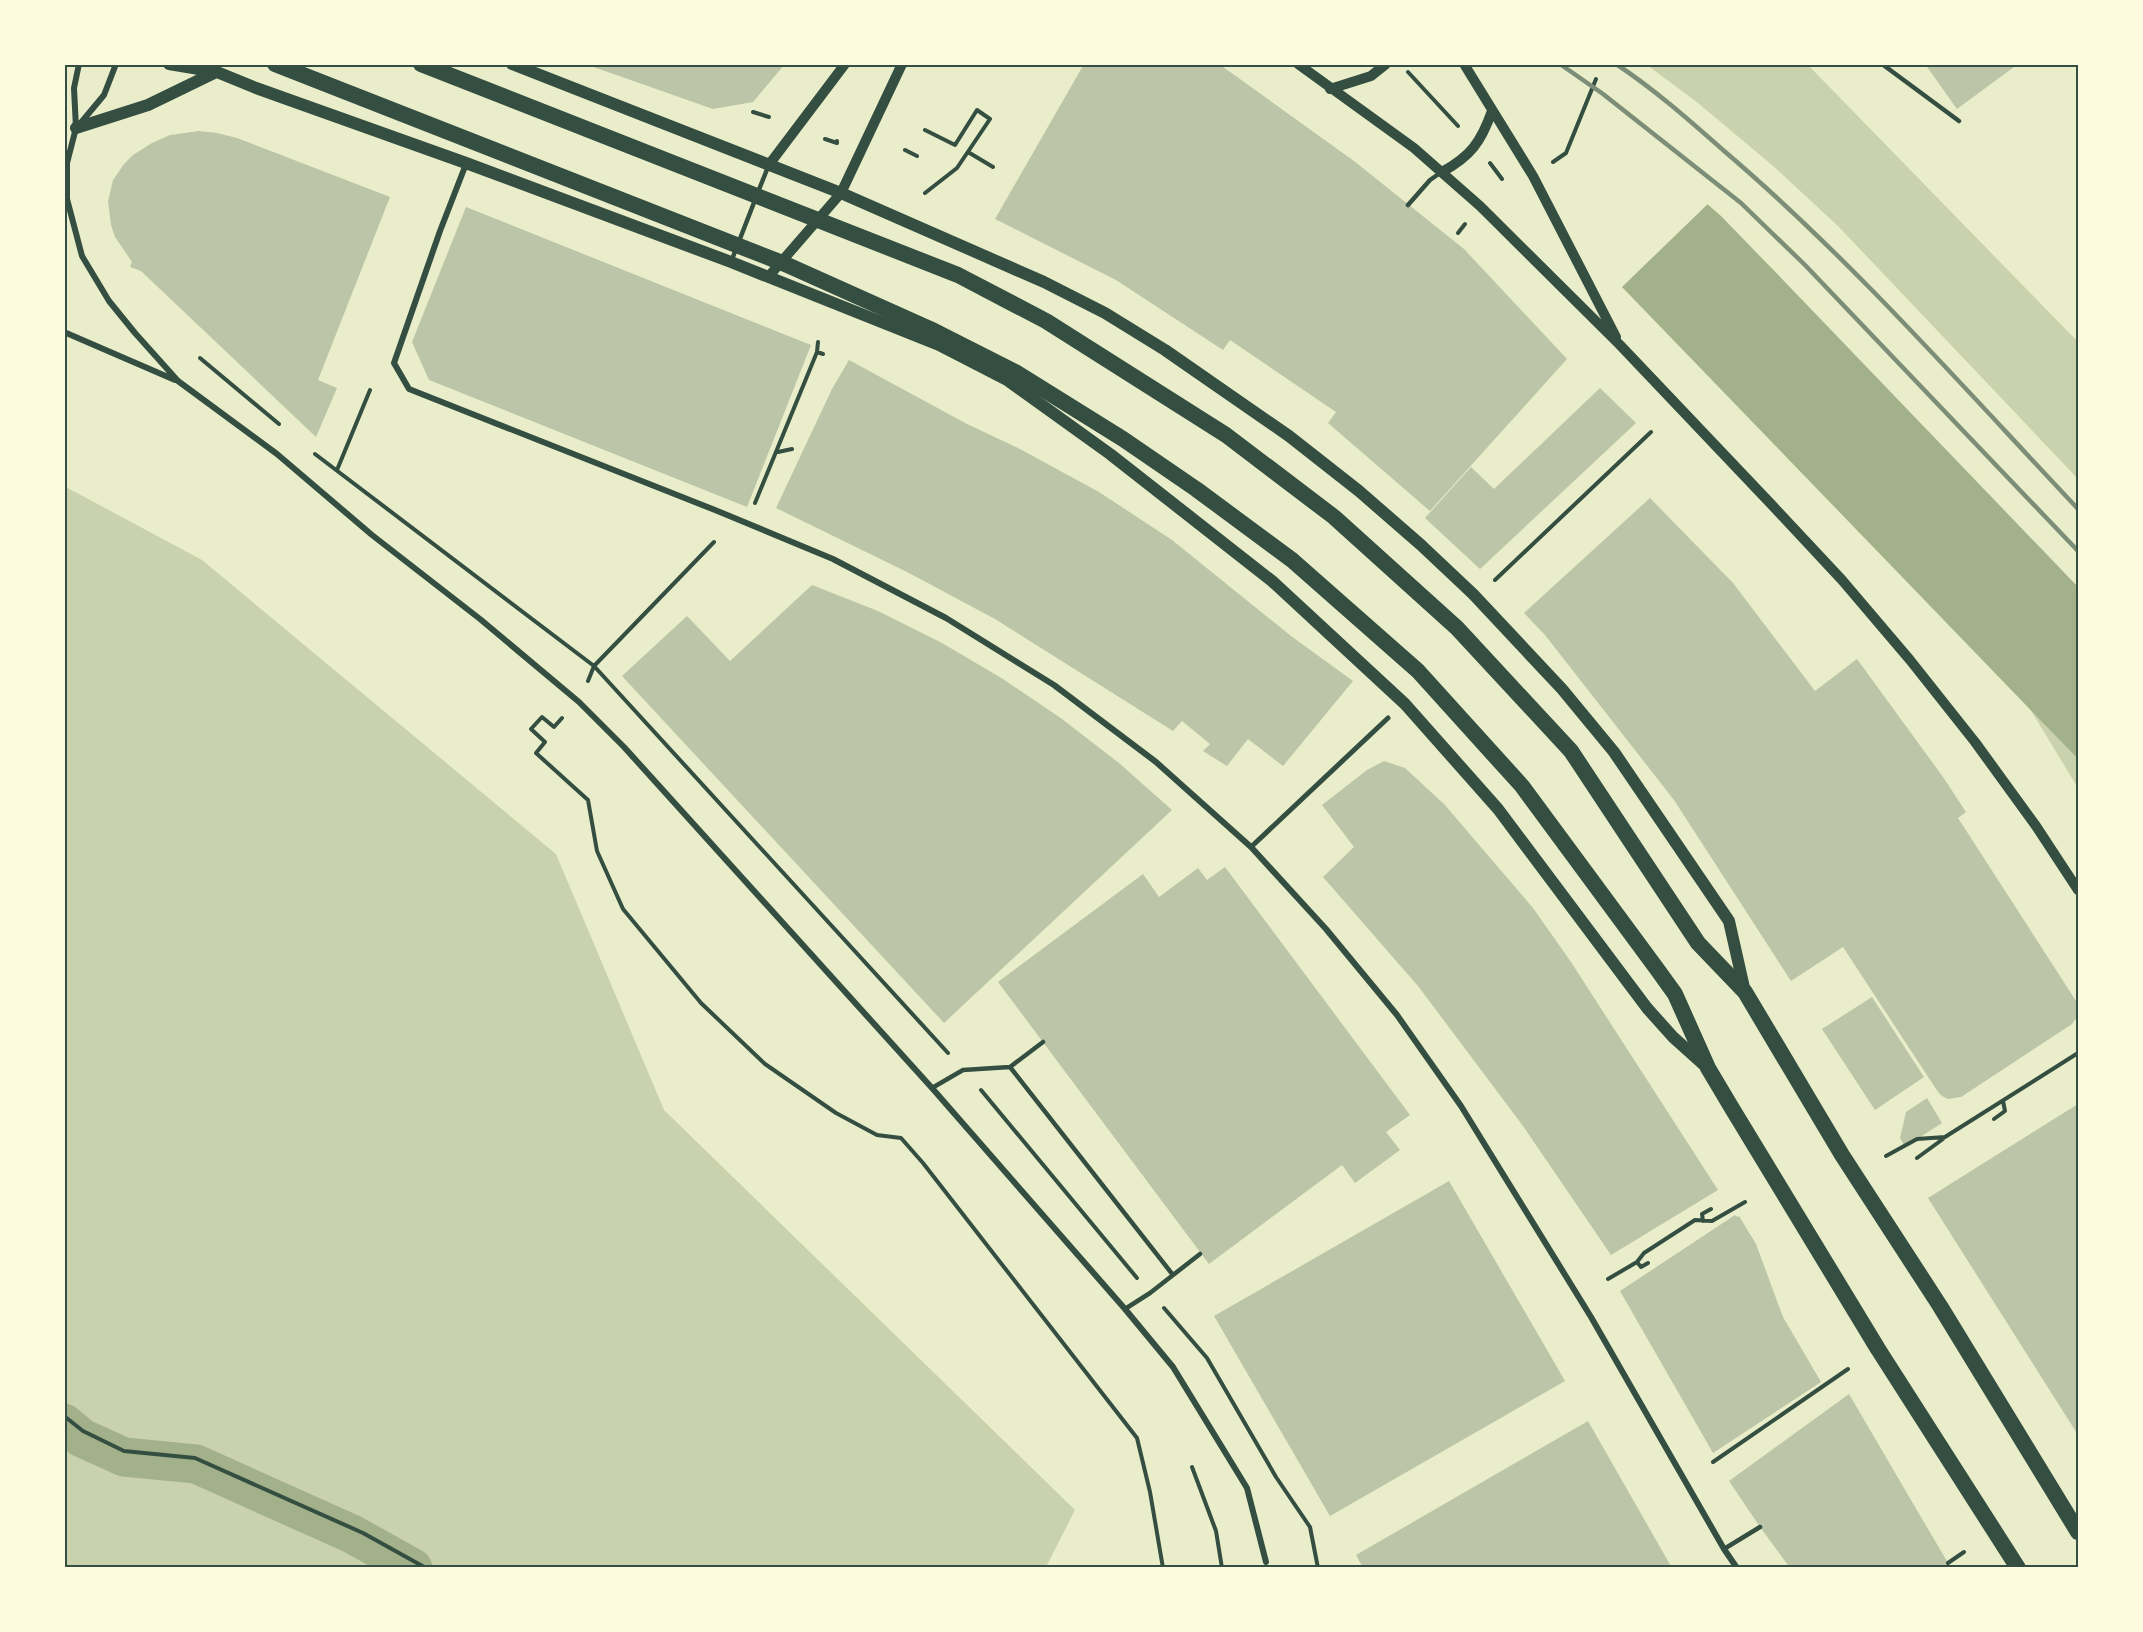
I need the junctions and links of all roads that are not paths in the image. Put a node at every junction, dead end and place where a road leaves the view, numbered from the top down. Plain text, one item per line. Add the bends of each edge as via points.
1 (79, 64) edge
2 (116, 64) edge
3 (169, 64) edge
4 (275, 64) edge
5 (421, 64) edge
6 (512, 64) edge
7 (844, 64) edge
8 (902, 64) edge
9 (1298, 64) edge
10 (1386, 64) edge
11 (1464, 64) edge
12 (1882, 64) edge
13 (215, 68) edge
14 (1330, 89) junction
15 (1492, 111) junction
16 (1959, 121) dead end
17 (76, 128) junction
18 (466, 163) junction
19 (768, 166) junction
20 (1442, 172) junction
21 (841, 193) junction
22 (1408, 205) dead end
23 (731, 262) junction
24 (769, 276) junction
25 (64, 332) edge
26 (1620, 345) junction
27 (178, 381) junction
28 (1388, 718) dead end
29 (1251, 847) junction
30 (2079, 890) edge
31 (1745, 992) junction
32 (1043, 1042) dead end
33 (1010, 1067) junction
34 (1708, 1068) junction
35 (932, 1088) junction
36 (1200, 1254) dead end
37 (1173, 1275) junction
38 (1125, 1309) junction
39 (1760, 1527) dead end
40 (2079, 1532) edge
41 (1724, 1549) junction
42 (1266, 1562) dead end
43 (1737, 1568) edge
44 (2018, 1568) edge

1 - 17 street via 74,88
2 - 17 street via 104,95
3 - 13 main road
4 - 34 highway via 785,264 930,328 1017,373 1123,439 1215,503 1292,560 1418,671 1522,786 1675,994
5 - 31 highway via 958,276 1046,321 1226,435 1334,517 1435,607 1509,683 1570,751 1698,943
6 - 19 main road
7 - 19 street
8 - 21 street
9 - 14 street
10 - 14 street via 1371,76
11 - 15 street
12 - 16 lane
13 - 17 main road via 148,105
13 - 18 main road via 365,129
14 - 20 street
15 - 20 street via 1476,146
15 - 26 street via 1533,176
17 - 27 street via 67,164 67,199 82,256 109,301
18 - 23 main road
18 - 29 street via 394,363 409,389 833,559 946,618 1054,685 1156,762
19 - 21 main road
19 - 23 lane
20 - 22 lane
20 - 26 street
21 - 24 street
21 - 31 main road via 986,255 1105,313 1289,436 1421,545 1546,672 1614,752 1729,921
23 - 24 main road
24 - 34 main road via 939,345 1007,380 1110,454 1272,581 1405,704 1498,809 1647,1008
25 - 27 street
26 - 30 street via 1842,580 1910,660 1975,741
27 - 35 street via 277,454 372,536 579,702
28 - 29 street
29 - 41 street via 1397,1015 1461,1106 1590,1317
31 - 40 highway via 1842,1155
32 - 33 lane
33 - 35 lane via 963,1070
33 - 37 lane
34 - 44 highway via 1878,1349
35 - 38 street
36 - 37 lane
37 - 38 lane
38 - 42 street via 1173,1367 1248,1488
39 - 41 lane
41 - 43 street

